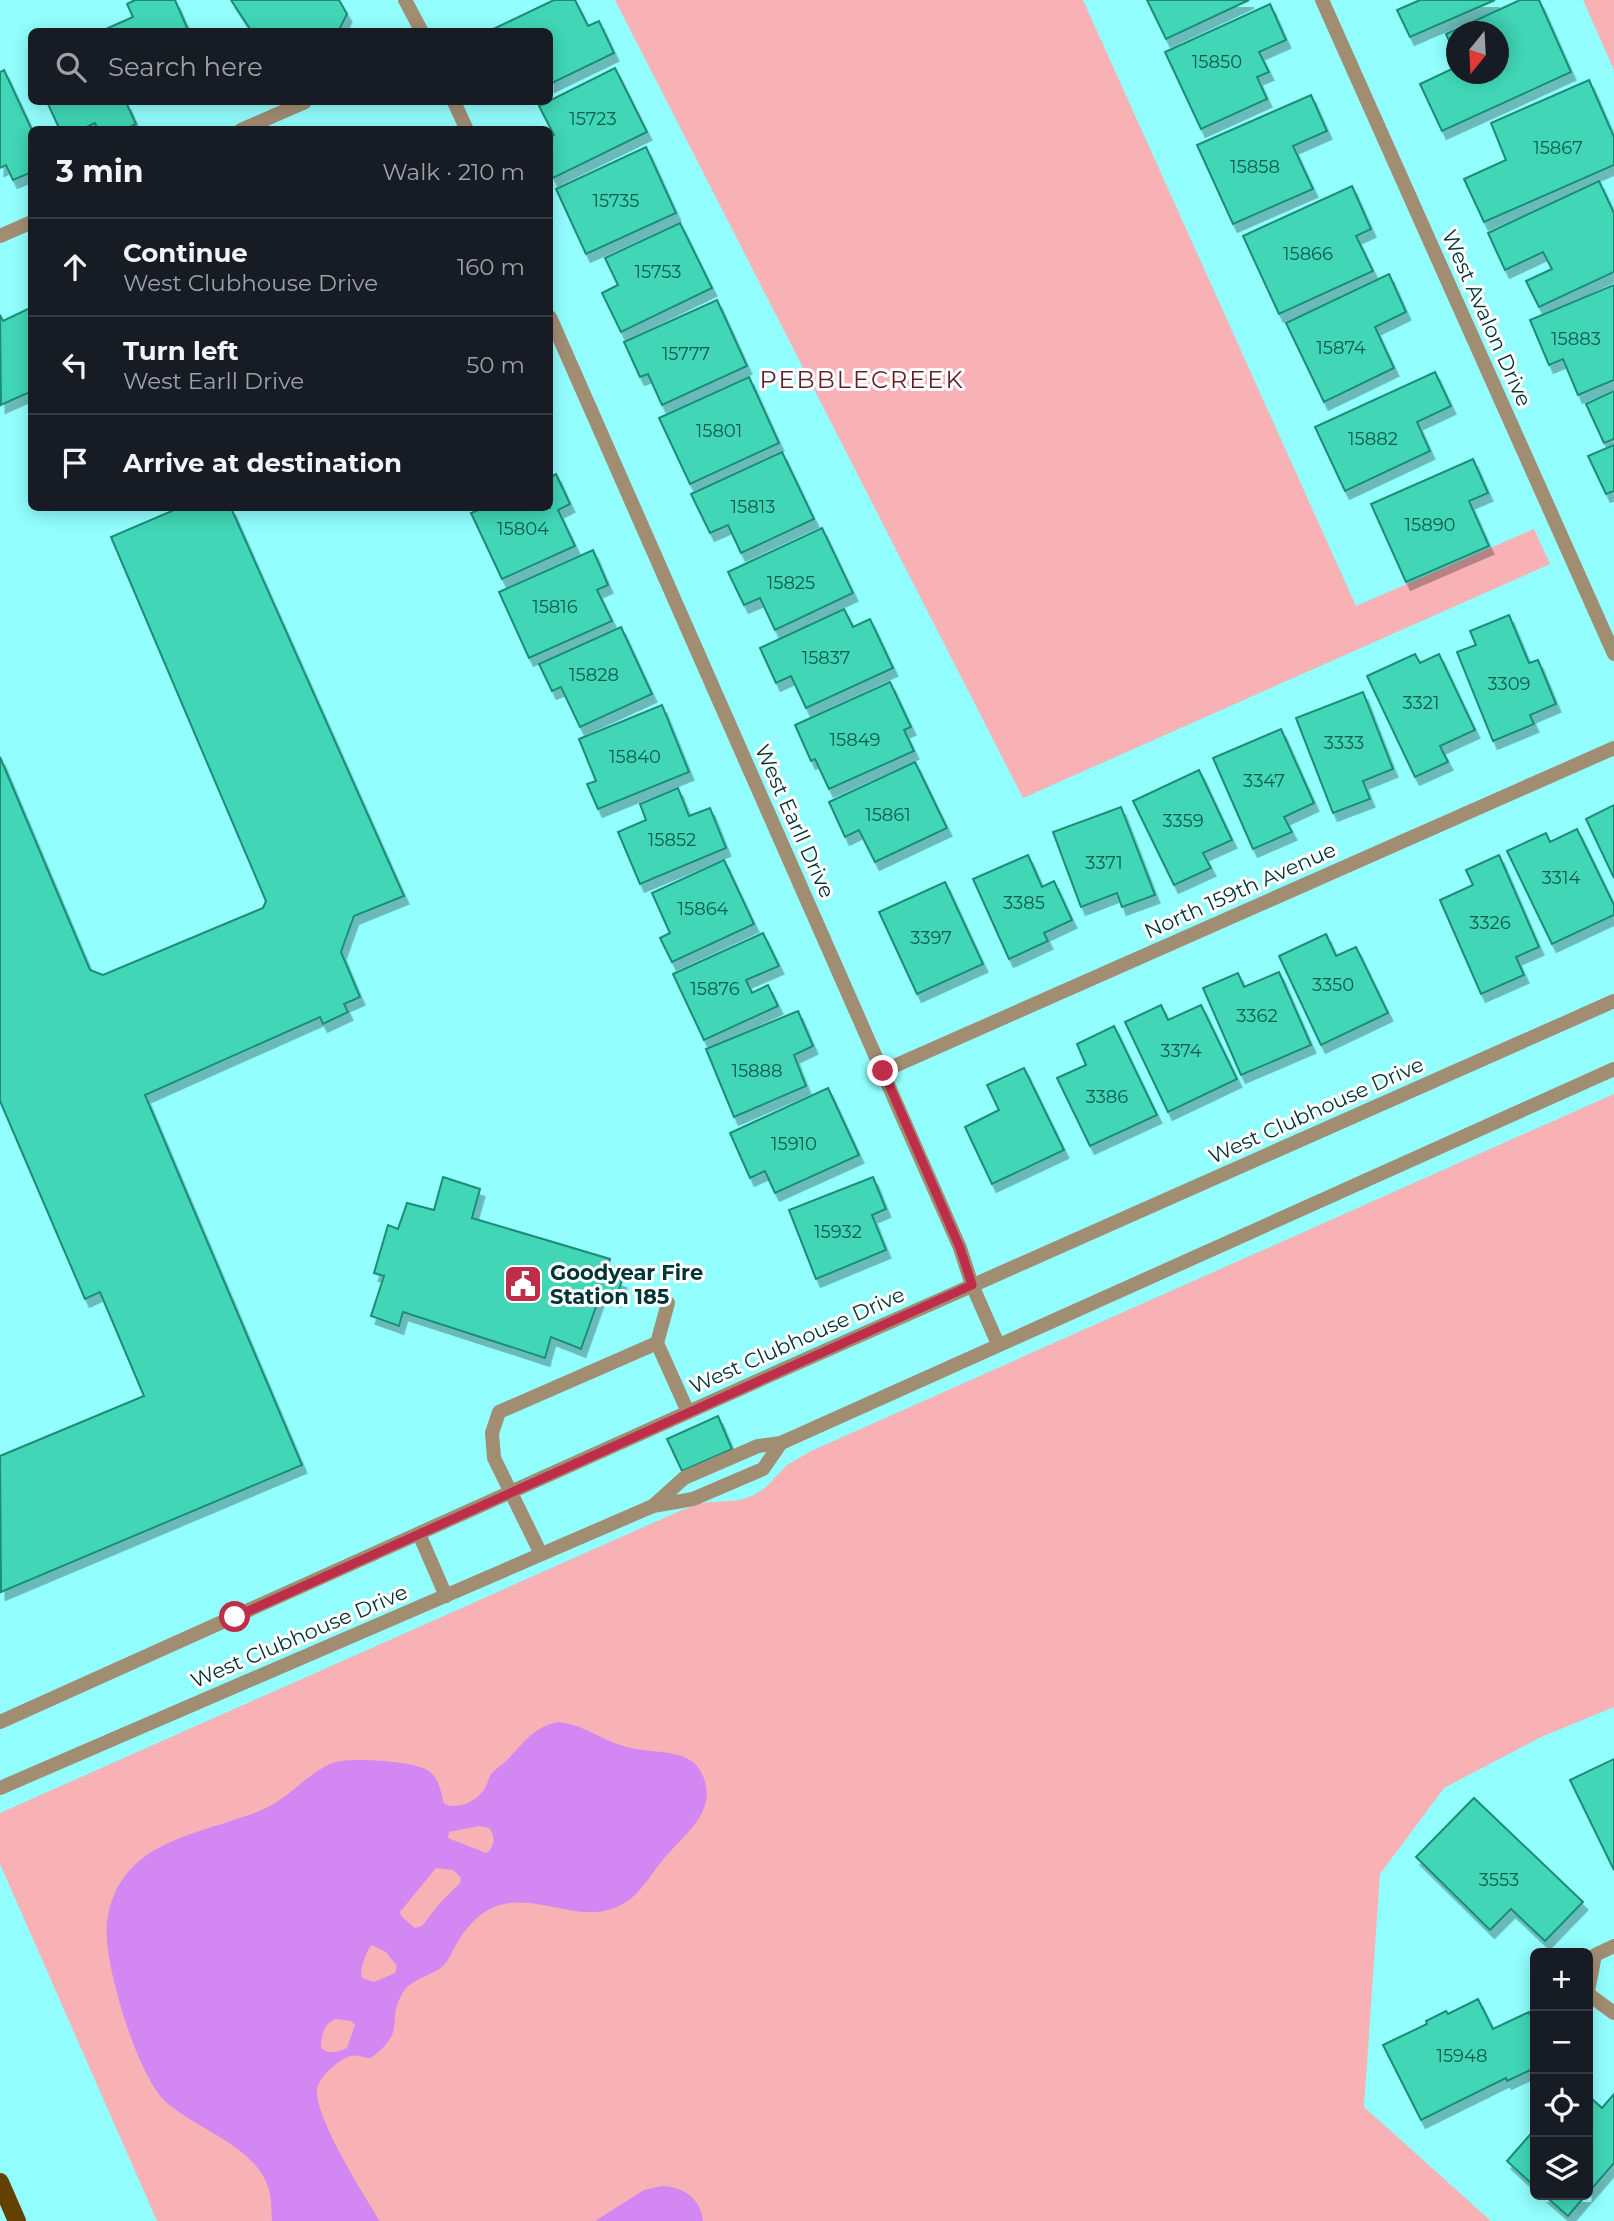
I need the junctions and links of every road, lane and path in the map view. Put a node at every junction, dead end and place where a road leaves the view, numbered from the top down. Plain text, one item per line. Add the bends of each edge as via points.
1 (405, 0) edge
2 (1322, 0) edge
3 (420, 28) edge
4 (298, 105) edge
5 (455, 105) edge
6 (250, 126) edge
7 (465, 126) edge
8 (28, 224) edge
9 (0, 236) edge
10 (553, 324) edge
11 (1614, 654) edge
12 (1614, 748) edge
13 (1614, 1001) edge
14 (1614, 1069) edge
15 (883, 1071) junction
16 (972, 1285) junction
17 (668, 1303) dead end
18 (657, 1343) junction
19 (999, 1344) junction
20 (688, 1412) junction
21 (781, 1443) junction
22 (511, 1492) junction
23 (653, 1506) junction
24 (419, 1534) junction
25 (541, 1555) junction
26 (446, 1596) junction
27 (0, 1722) edge
28 (0, 1788) edge
29 (1614, 1946) edge
30 (1593, 1966) edge
31 (1593, 1997) edge
32 (1614, 2013) edge
33 (0, 2182) edge
34 (17, 2221) edge

1 - 3 street
2 - 11 street, West Avalon Drive
4 - 6 street
5 - 7 street
8 - 9 street
10 - 15 street, West Earll Drive
12 - 15 street, North 159th Avenue
13 - 16 street, West Clubhouse Drive
14 - 19 street, West Clubhouse Drive
15 - 16 street, West Earll Drive
16 - 19 street, West Earll Drive
16 - 20 street, West Clubhouse Drive
17 - 18 street
18 - 20 street
18 - 22 street via 499,1412 492,1433 494,1458
19 - 21 street, West Clubhouse Drive
20 - 22 street, West Clubhouse Drive
21 - 23 street, West Clubhouse Drive via 758,1446 684,1478
21 - 23 street, West Clubhouse Drive via 763,1469 693,1499
22 - 24 street, West Clubhouse Drive
22 - 25 street
23 - 25 street, West Clubhouse Drive
24 - 26 street
24 - 27 street, West Clubhouse Drive
25 - 26 street, West Clubhouse Drive
26 - 28 street, West Clubhouse Drive
29 - 30 street via 1595,1955
31 - 32 street
33 - 34 main road

